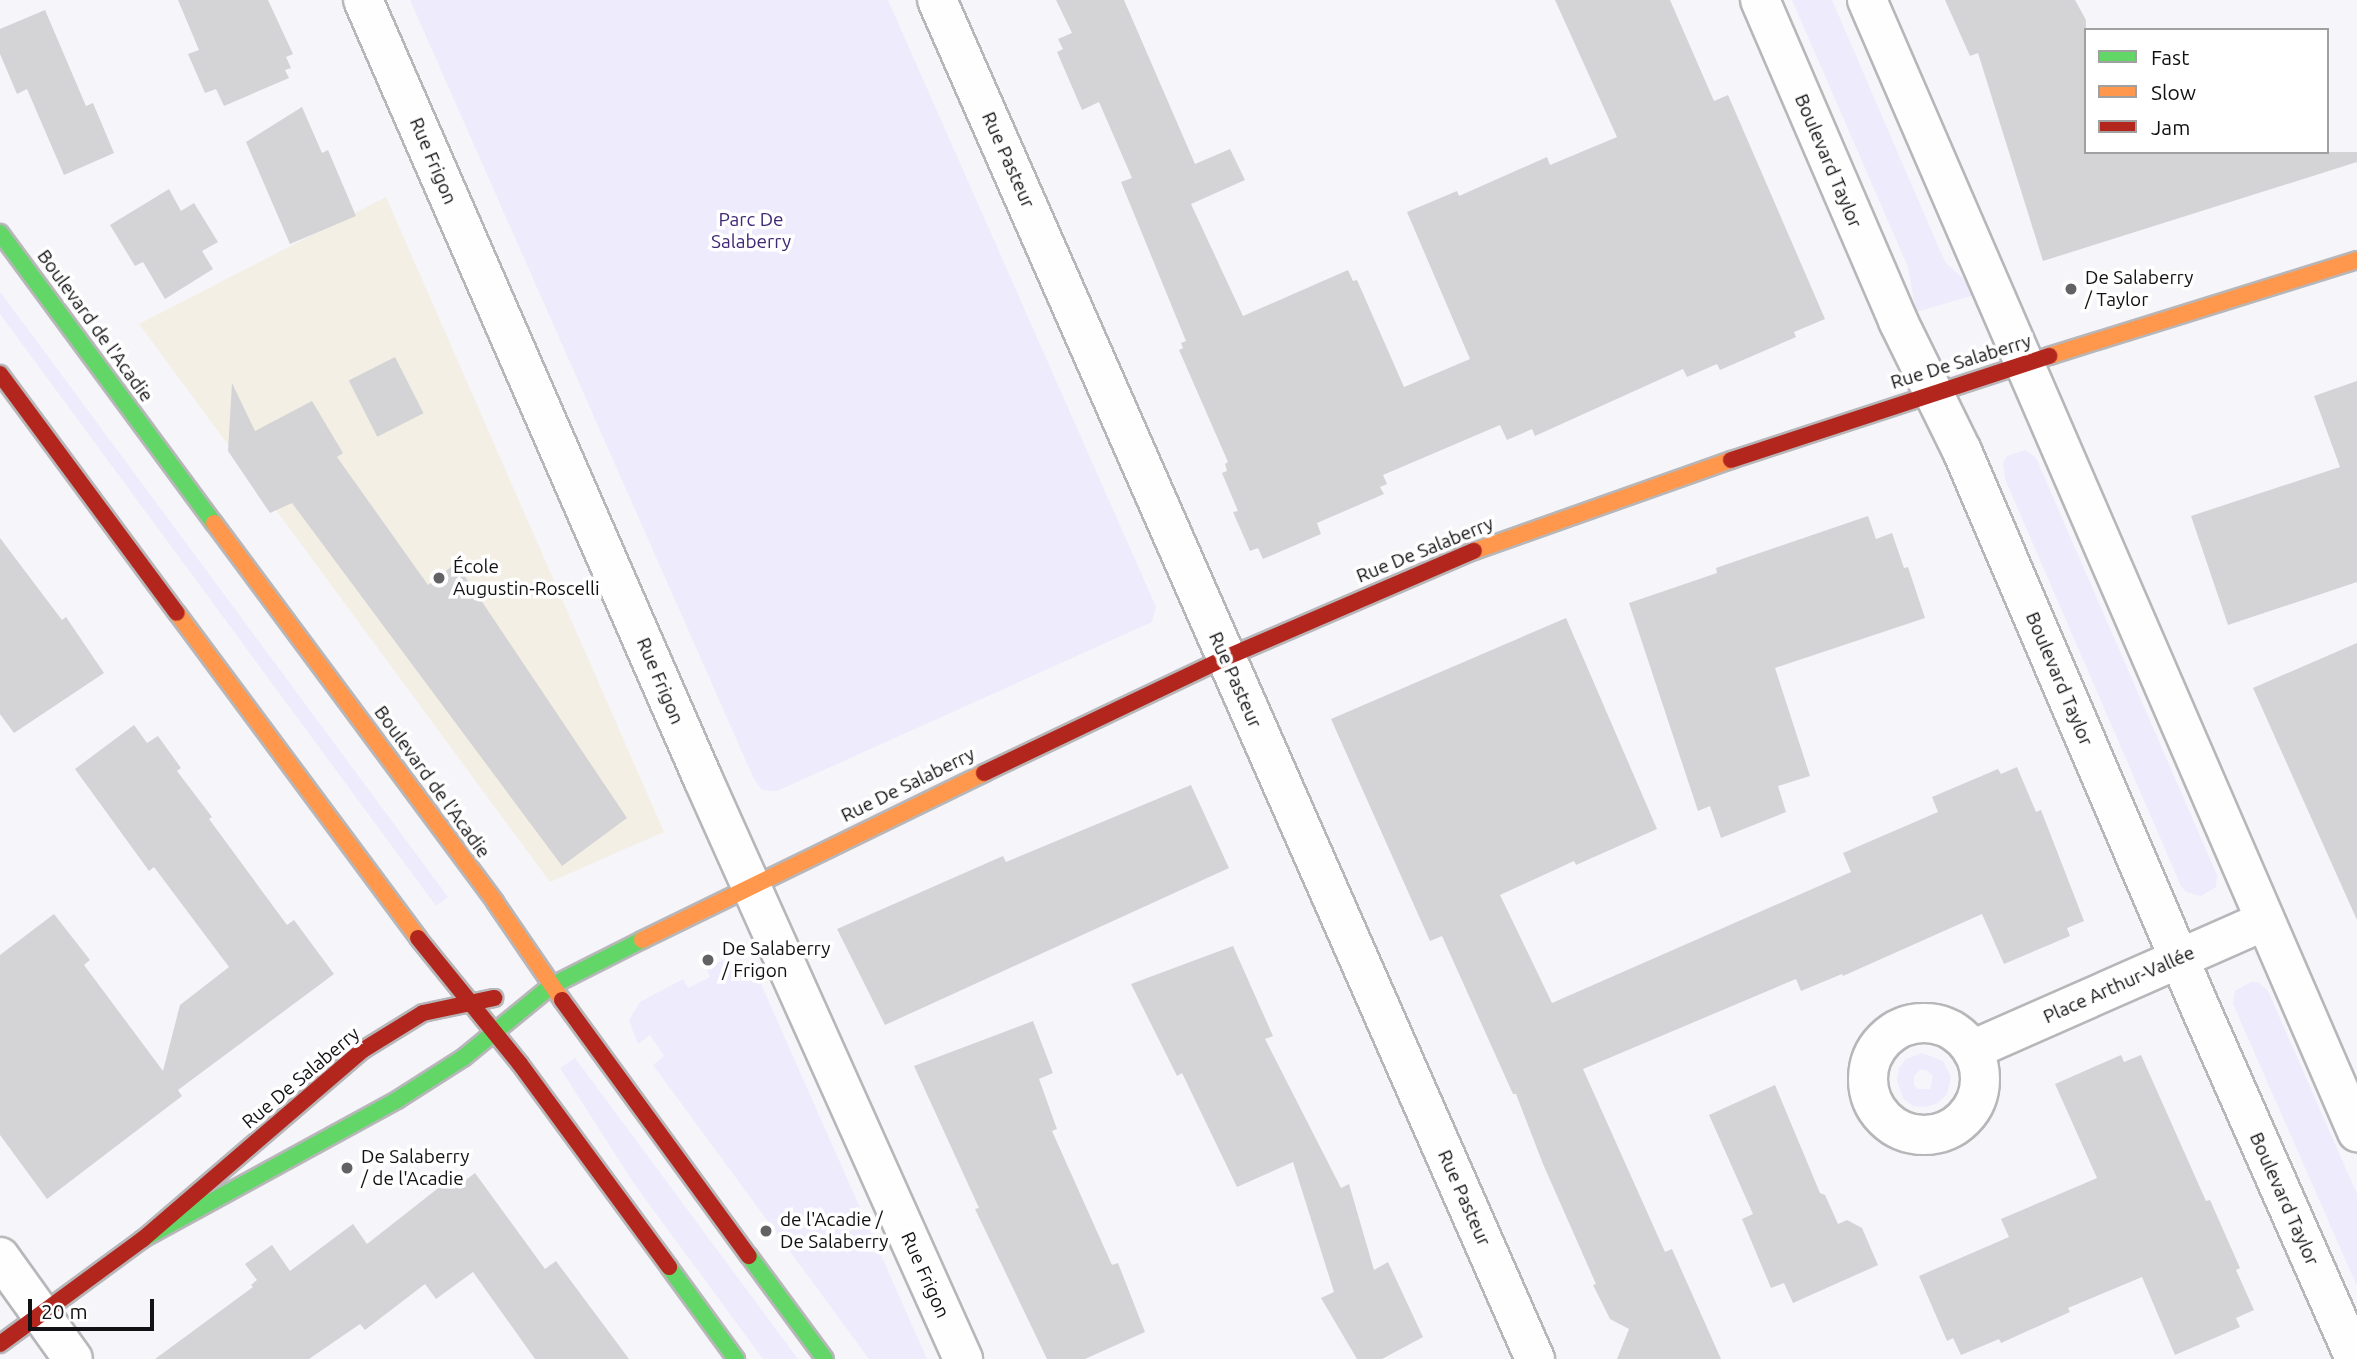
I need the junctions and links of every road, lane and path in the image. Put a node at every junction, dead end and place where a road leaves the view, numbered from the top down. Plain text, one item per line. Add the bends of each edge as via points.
1 (363, 0) edge
2 (937, 0) edge
3 (1760, 0) edge
4 (1867, 0) edge
5 (0, 233) edge
6 (2357, 260) edge
7 (2025, 365) junction
8 (0, 374) edge
9 (1933, 393) junction
10 (1225, 658) junction
11 (750, 885) junction
12 (2265, 921) junction
13 (2179, 959) junction
14 (551, 986) junction
15 (472, 1002) junction
16 (495, 1031) junction
17 (1972, 1050) dead end
18 (2357, 1132) edge
19 (142, 1239) junction
20 (0, 1257) edge
21 (41, 1314) junction
22 (0, 1344) edge
23 (2348, 1354) edge
24 (73, 1359) edge
25 (736, 1359) edge
26 (825, 1359) edge
27 (963, 1359) edge
28 (1535, 1359) edge

1 - 11 street, Rue Frigon
2 - 10 street, Rue Pasteur
3 - 9 street, Boulevard Taylor
4 - 7 street
5 - 14 main road, Boulevard de l'Acadie via 487,891
6 - 7 main road, Rue De Salaberry
7 - 9 main road, Rue De Salaberry
7 - 12 street
8 - 15 main road via 416,936
9 - 10 main road, Rue De Salaberry via 1551,522
9 - 13 street, Boulevard Taylor
10 - 11 main road, Rue De Salaberry
10 - 28 street, Rue Pasteur
11 - 14 main road, Rue De Salaberry
11 - 27 street, Rue Frigon
12 - 13 street, Place Arthur-Vallée
12 - 18 street
13 - 17 street, Place Arthur-Vallée
13 - 23 street, Boulevard Taylor
14 - 15 main road, Rue De Salaberry
14 - 16 main road, Rue De Salaberry
14 - 26 main road, Boulevard de l'Acadie
15 - 16 main road
15 - 19 main road, Rue De Salaberry via 423,1013 363,1051
16 - 19 main road, Rue De Salaberry via 463,1058 397,1100
16 - 25 main road
19 - 21 main road, Rue De Salaberry
20 - 21 street
21 - 22 main road, Rue De Salaberry
21 - 24 street

